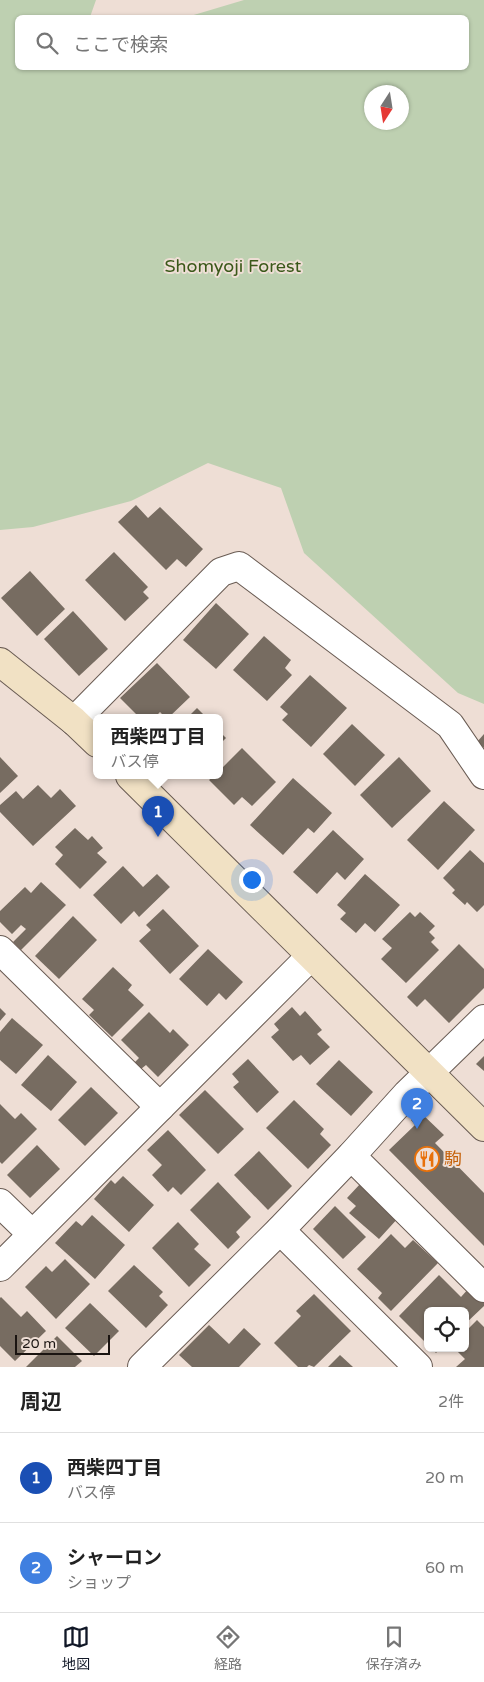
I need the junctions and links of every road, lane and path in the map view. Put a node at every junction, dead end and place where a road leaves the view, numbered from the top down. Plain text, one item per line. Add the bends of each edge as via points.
1 (0, 662) edge
2 (74, 721) junction
3 (93, 739) edge
4 (484, 775) edge
5 (133, 779) edge
6 (0, 950) edge
7 (311, 956) junction
8 (484, 1019) edge
9 (429, 1072) junction
10 (160, 1108) junction
11 (484, 1127) edge
12 (351, 1156) junction
13 (0, 1202) edge
14 (280, 1230) junction
15 (32, 1234) junction
16 (0, 1267) edge
17 (484, 1288) edge
18 (150, 1364) edge
19 (418, 1367) edge

1 - 2 street
2 - 3 street
2 - 4 street via 221,572 239,566 450,725
5 - 7 street
6 - 10 street
7 - 9 street
7 - 10 street
8 - 9 street
9 - 11 street
9 - 12 street
10 - 15 street
12 - 14 street
12 - 17 street
13 - 15 street
14 - 18 street
14 - 19 street
15 - 16 street

